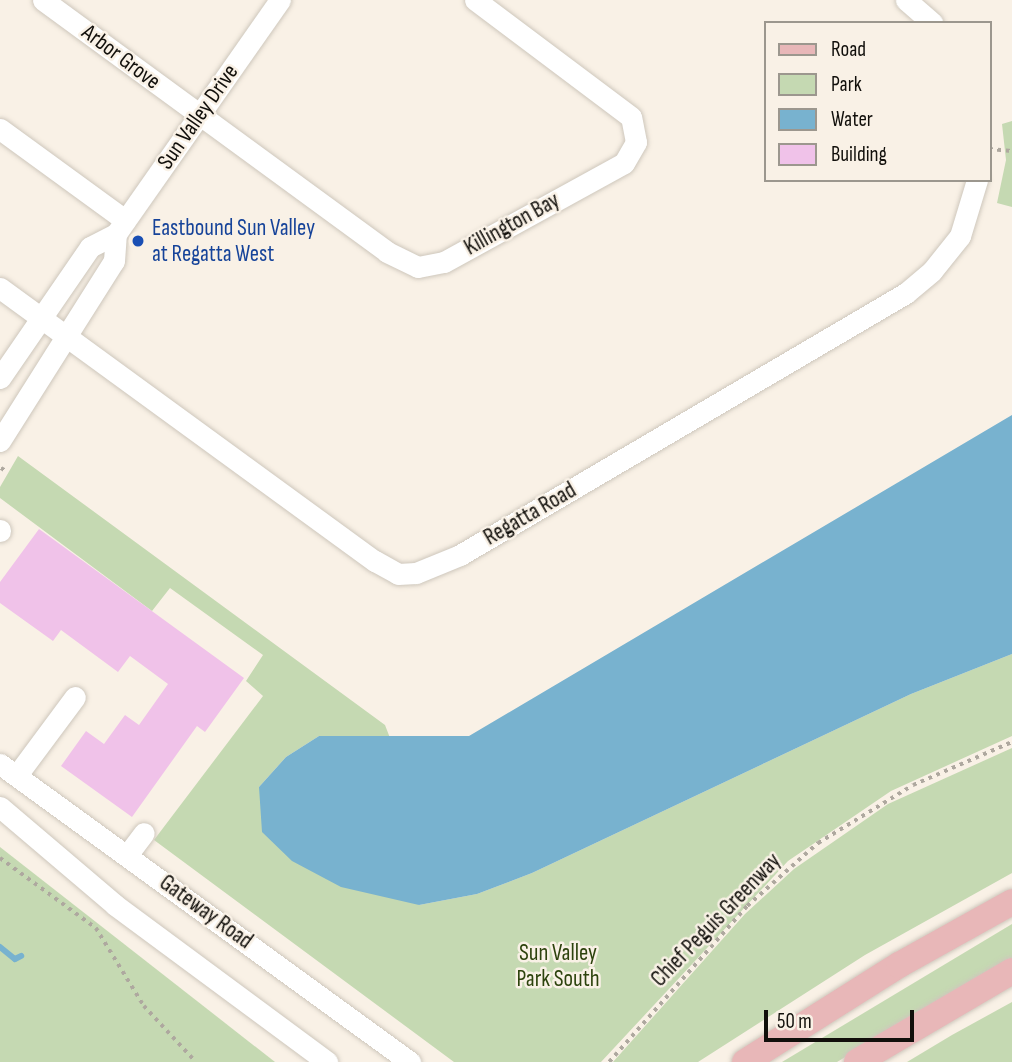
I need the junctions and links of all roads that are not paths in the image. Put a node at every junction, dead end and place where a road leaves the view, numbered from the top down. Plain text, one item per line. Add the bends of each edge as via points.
1 (43, 0) edge
2 (475, 0) edge
3 (906, 0) edge
4 (270, 4) edge
5 (930, 21) edge
6 (198, 115) junction
7 (0, 129) edge
8 (976, 182) edge
9 (120, 227) junction
10 (0, 288) edge
11 (54, 325) junction
12 (0, 378) edge
13 (0, 441) edge
14 (75, 697) dead end
15 (8, 770) edge
16 (0, 807) edge
17 (144, 833) dead end
18 (128, 854) junction
19 (1012, 902) edge
20 (1012, 971) edge
21 (327, 1062) edge
22 (410, 1062) edge
23 (745, 1062) edge
24 (857, 1062) edge

1 - 6 street, Arbor Grove
2 - 6 street, Killington Bay via 631,117 636,142 624,163 444,262 418,267 387,252
3 - 5 street
4 - 6 street, Sun Valley Drive
6 - 9 street, Sun Valley Drive
7 - 9 street
8 - 11 street, Regatta Road via 960,236 932,271 906,293 460,555 416,573 398,574 375,561
9 - 11 street, Sun Valley Drive via 90,247
9 - 11 street, Sun Valley Drive via 114,261
10 - 11 street, Regatta Road
11 - 12 street, Sun Valley Drive
11 - 13 street, Sun Valley Drive
14 - 15 street
15 - 18 street, Gateway Road
16 - 21 street via 116,905
17 - 18 street
18 - 22 street, Gateway Road
19 - 23 main road via 863,987
20 - 24 main road

